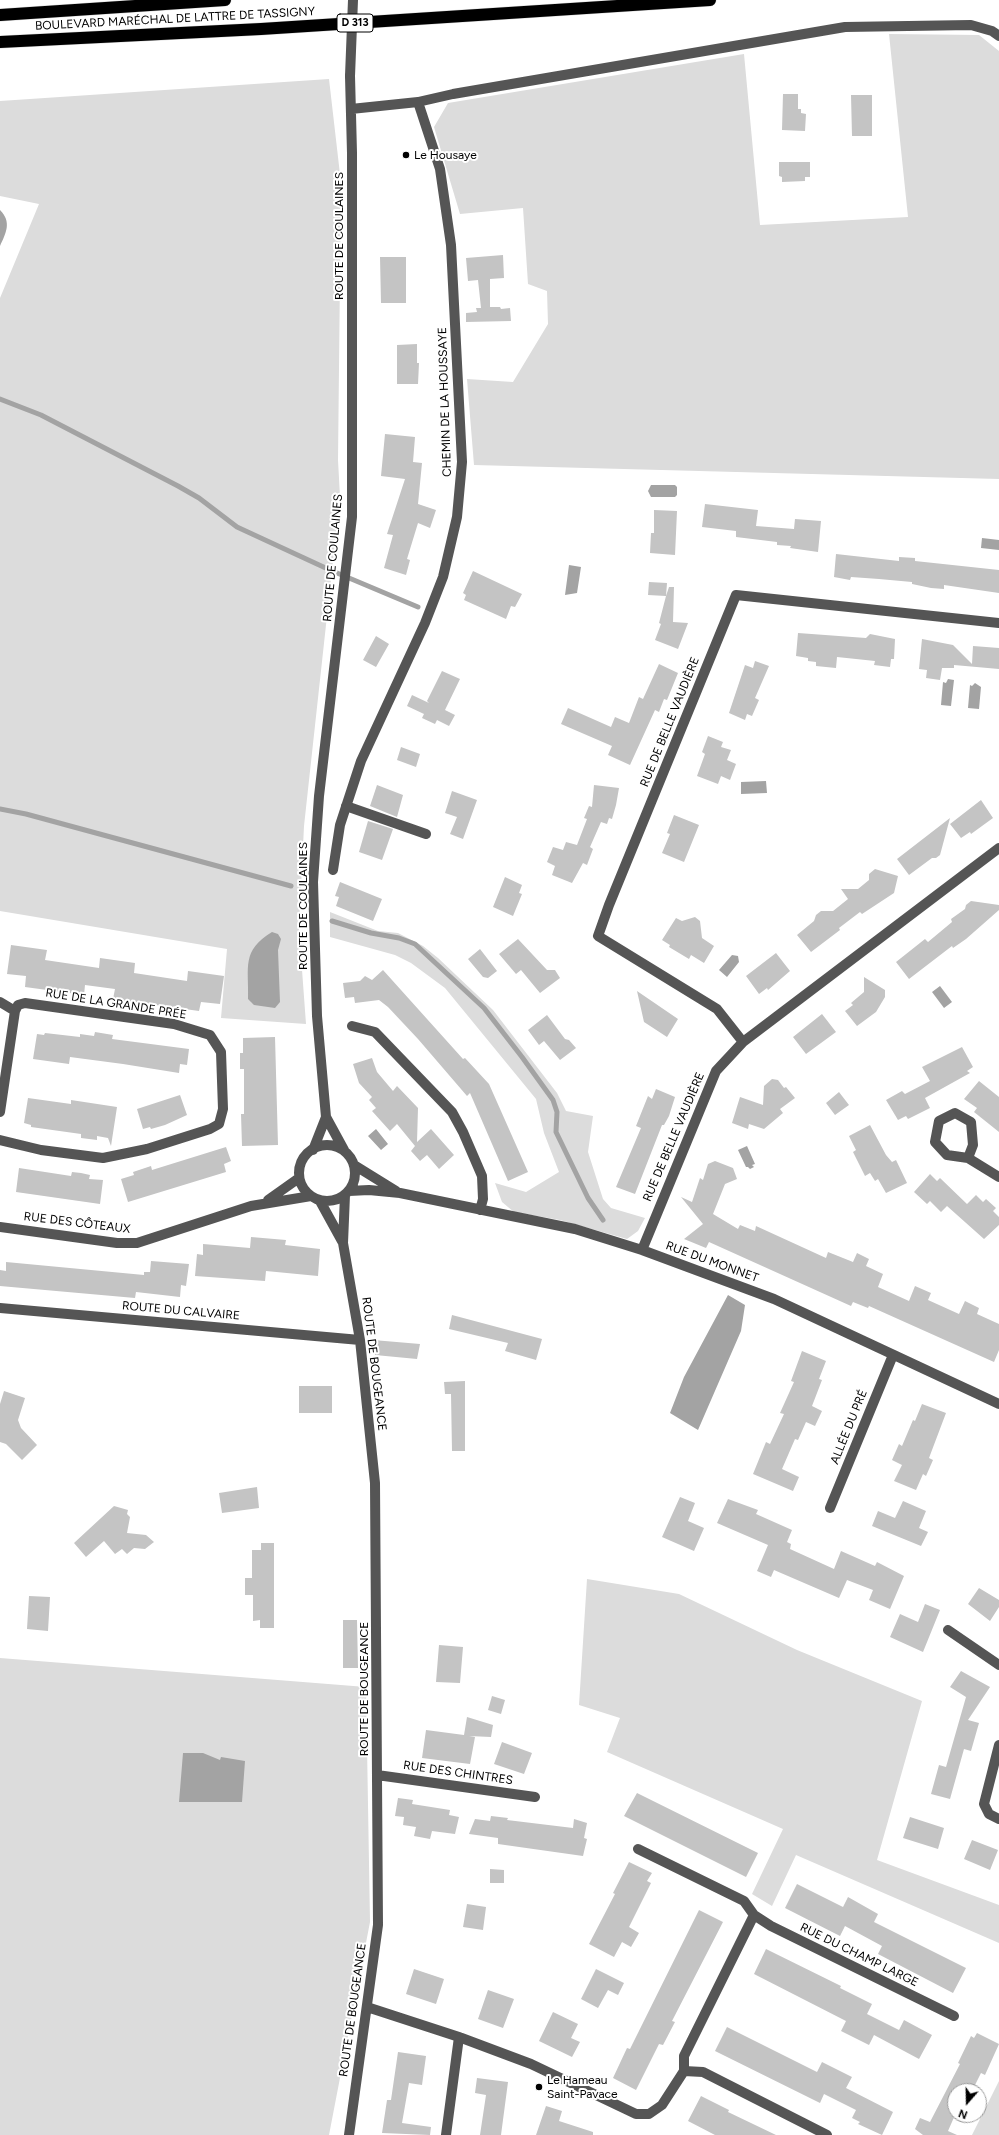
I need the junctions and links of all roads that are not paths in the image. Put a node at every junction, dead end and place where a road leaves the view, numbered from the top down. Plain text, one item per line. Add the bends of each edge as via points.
1 (225, 0) edge
2 (353, 0) edge
3 (710, 0) edge
4 (0, 15) edge
5 (999, 36) edge
6 (0, 42) edge
7 (418, 102) junction
8 (351, 109) junction
9 (999, 623) edge
10 (346, 806) junction
11 (426, 834) dead end
12 (999, 848) edge
13 (333, 870) dead end
14 (0, 1002) edge
15 (15, 1011) junction
16 (352, 1026) dead end
17 (743, 1042) junction
18 (0, 1112) edge
19 (326, 1117) junction
20 (0, 1140) edge
21 (313, 1150) junction
22 (344, 1150) junction
23 (968, 1158) junction
24 (354, 1165) junction
25 (999, 1177) edge
26 (299, 1178) junction
27 (347, 1193) junction
28 (400, 1193) junction
29 (316, 1198) junction
30 (264, 1203) junction
31 (480, 1210) junction
32 (0, 1227) edge
33 (343, 1243) junction
34 (642, 1250) junction
35 (0, 1308) edge
36 (360, 1340) junction
37 (893, 1355) junction
38 (999, 1404) edge
39 (830, 1508) dead end
40 (948, 1630) dead end
41 (999, 1665) edge
42 (999, 1745) edge
43 (377, 1775) junction
44 (535, 1797) dead end
45 (999, 1819) edge
46 (638, 1849) dead end
47 (754, 1915) junction
48 (367, 2007) junction
49 (954, 2016) dead end
50 (459, 2037) junction
51 (684, 2071) junction
52 (348, 2135) edge
53 (446, 2135) edge
54 (827, 2135) edge

1 - 4 highway, BOULEVARD MARÉCHAL DE LATTRE DE TASSIGNY
2 - 8 street, ROUTE DE COULAINES, bridge
3 - 6 highway, BOULEVARD MARÉCHAL DE LATTRE DE TASSIGNY / D 313 via 260,29
5 - 7 street via 992,31 971,25 845,27
7 - 8 street
7 - 10 street, CHEMIN DE LA HOUSSAYE via 440,169 451,245 462,462 457,517 444,576 361,761
8 - 19 street, ROUTE DE COULAINES via 352,517 319,796 314,882 317,1016
9 - 17 street, RUE DE BELLE VAUDIÈRE via 736,595 608,905 598,936 717,1010
10 - 11 street
10 - 13 street, CHEMIN DE LA HOUSSAYE via 340,825
12 - 17 street, RUE DE BELLE VAUDIÈRE
14 - 15 street
15 - 18 street
15 - 20 street, RUE DE LA GRANDE PRÉE via 18,1005 25,1003 174,1024 210,1035 221,1052 223,1109 219,1124 210,1129 147,1149 103,1158 41,1150
16 - 31 street via 375,1032 452,1112 482,1176 483,1199
17 - 34 street, RUE DE BELLE VAUDIÈRE via 716,1071
19 - 21 street, ROUTE DE COULAINES
19 - 22 street, ROUTE DE COULAINES
21 - 22 street via 326,1145
21 - 26 street via 303,1160
22 - 24 street
23 - 23 street via 947,1155 935,1142 939,1121 955,1113 971,1122 973,1145
23 - 25 street
24 - 27 street via 354,1183
24 - 28 street, RUE DU MONNET
26 - 29 street via 302,1186
26 - 30 street, RUE DES CÔTEAUX
27 - 28 street, RUE DU MONNET via 369,1190
27 - 29 street via 334,1201
27 - 33 street, ROUTE DE BOUGEANCE
28 - 31 street, RUE DU MONNET
29 - 30 street, RUE DES CÔTEAUX
29 - 33 street, ROUTE DE BOUGEANCE via 328,1212
30 - 32 street, RUE DES CÔTEAUX via 137,1243 117,1243
31 - 34 street, RUE DU MONNET via 575,1229
33 - 36 street, ROUTE DE BOUGEANCE
34 - 37 street, RUE DU MONNET via 774,1299
35 - 36 street, ROUTE DU CALVAIRE
36 - 43 street, ROUTE DE BOUGEANCE via 376,1483
37 - 38 street, RUE DU MONNET
37 - 39 street, ALLÉE DU PRÉ
40 - 41 street
42 - 45 street via 984,1804 988,1814
43 - 44 street, RUE DES CHINTRES
43 - 48 street, ROUTE DE BOUGEANCE via 378,1925
46 - 47 street, RUE DU CHAMP LARGE via 744,1902
47 - 49 street, RUE DU CHAMP LARGE via 771,1926
47 - 51 street via 684,2056
48 - 50 street
48 - 52 street, ROUTE DE BOUGEANCE
50 - 51 street via 531,2064 636,2114 650,2114 662,2105
50 - 53 street
51 - 54 street via 703,2072

